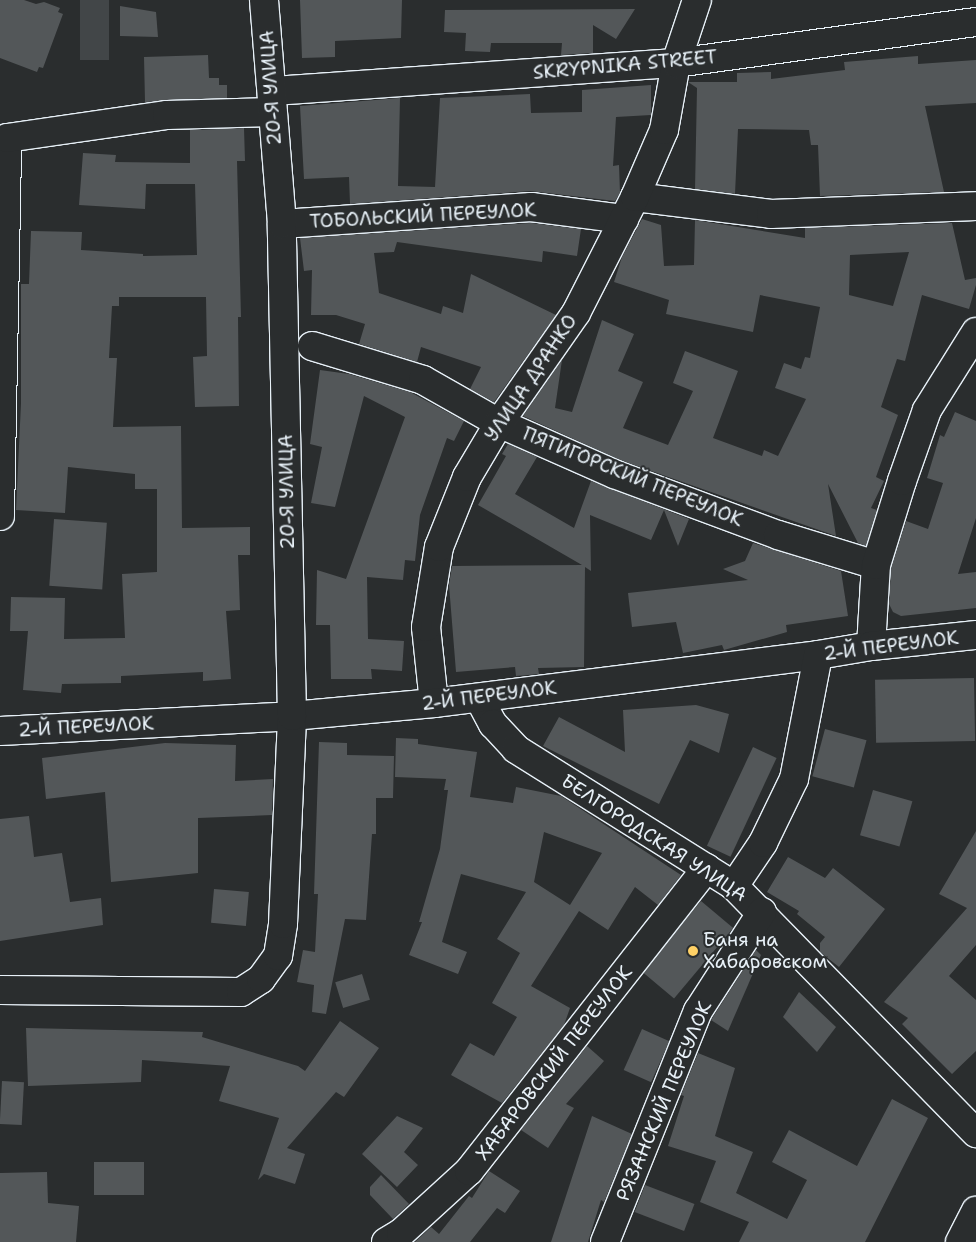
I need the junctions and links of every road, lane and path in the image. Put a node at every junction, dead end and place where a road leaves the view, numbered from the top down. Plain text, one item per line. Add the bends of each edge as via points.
1 (264, 0) edge
2 (697, 0) edge
3 (976, 22) edge
4 (676, 63) junction
5 (272, 102) junction
6 (976, 206) edge
7 (630, 208) junction
8 (282, 224) junction
9 (976, 332) edge
10 (312, 346) dead end
11 (499, 423) junction
12 (0, 516) edge
13 (876, 565) junction
14 (976, 635) edge
15 (871, 646) junction
16 (818, 655) junction
17 (479, 698) junction
18 (434, 702) junction
19 (292, 716) junction
20 (0, 731) edge
21 (707, 868) junction
22 (734, 886) junction
23 (762, 912) junction
24 (0, 990) edge
25 (976, 1133) edge
26 (976, 1212) edge
27 (386, 1242) edge
28 (605, 1242) edge
29 (960, 1242) edge

1 - 5 street, 20-Я УЛИЦА
2 - 4 street, УЛИЦА ДРАНКО
3 - 4 street, SKRYPNIKA STREET
4 - 5 street, SKRYPNIKA STREET
4 - 7 street, УЛИЦА ДРАНКО via 664,130
5 - 8 street, 20-Я УЛИЦА
5 - 12 street, SKRYPNIKA STREET via 7,138
6 - 7 street, ТОБОЛЬСКИЙ ПЕРЕУЛОК via 771,214
7 - 8 street, ТОБОЛЬСКИЙ ПЕРЕУЛОК via 532,207
7 - 11 street, УЛИЦА ДРАНКО via 576,313
8 - 19 street, 20-Я УЛИЦА
9 - 13 street via 927,410
10 - 11 street, ПЯТИГОРСКИЙ ПЕРЕУЛОК via 423,380
11 - 13 street, ПЯТИГОРСКИЙ ПЕРЕУЛОК via 614,474 778,535
11 - 18 street, УЛИЦА ДРАНКО via 467,477 439,547 426,627
13 - 15 street
14 - 15 street, 2-Й ПЕРЕУЛОК
15 - 16 street, 2-Й ПЕРЕУЛОК
16 - 17 street, 2-Й ПЕРЕУЛОК
16 - 22 street via 794,779 763,843
17 - 18 street, 2-Й ПЕРЕУЛОК
17 - 21 street, БЕЛГОРОДСКАЯ УЛИЦА via 493,724 516,749
18 - 19 street, 2-Й ПЕРЕУЛОК
19 - 20 street, 2-Й ПЕРЕУЛОК
19 - 24 street, 20-Я УЛИЦА via 283,924 278,956 261,979 241,992 212,994
21 - 22 street, БЕЛГОРОДСКАЯ УЛИЦА
21 - 27 street, ХАБАРОВСКИЙ ПЕРЕУЛОК via 469,1170 401,1233
22 - 23 street, БЕЛГОРОДСКАЯ УЛИЦА
23 - 25 street, БЕЛГОРОДСКАЯ УЛИЦА
23 - 28 street, РЯЗАНСКИЙ ПЕРЕУЛОК via 698,1011
26 - 29 street

